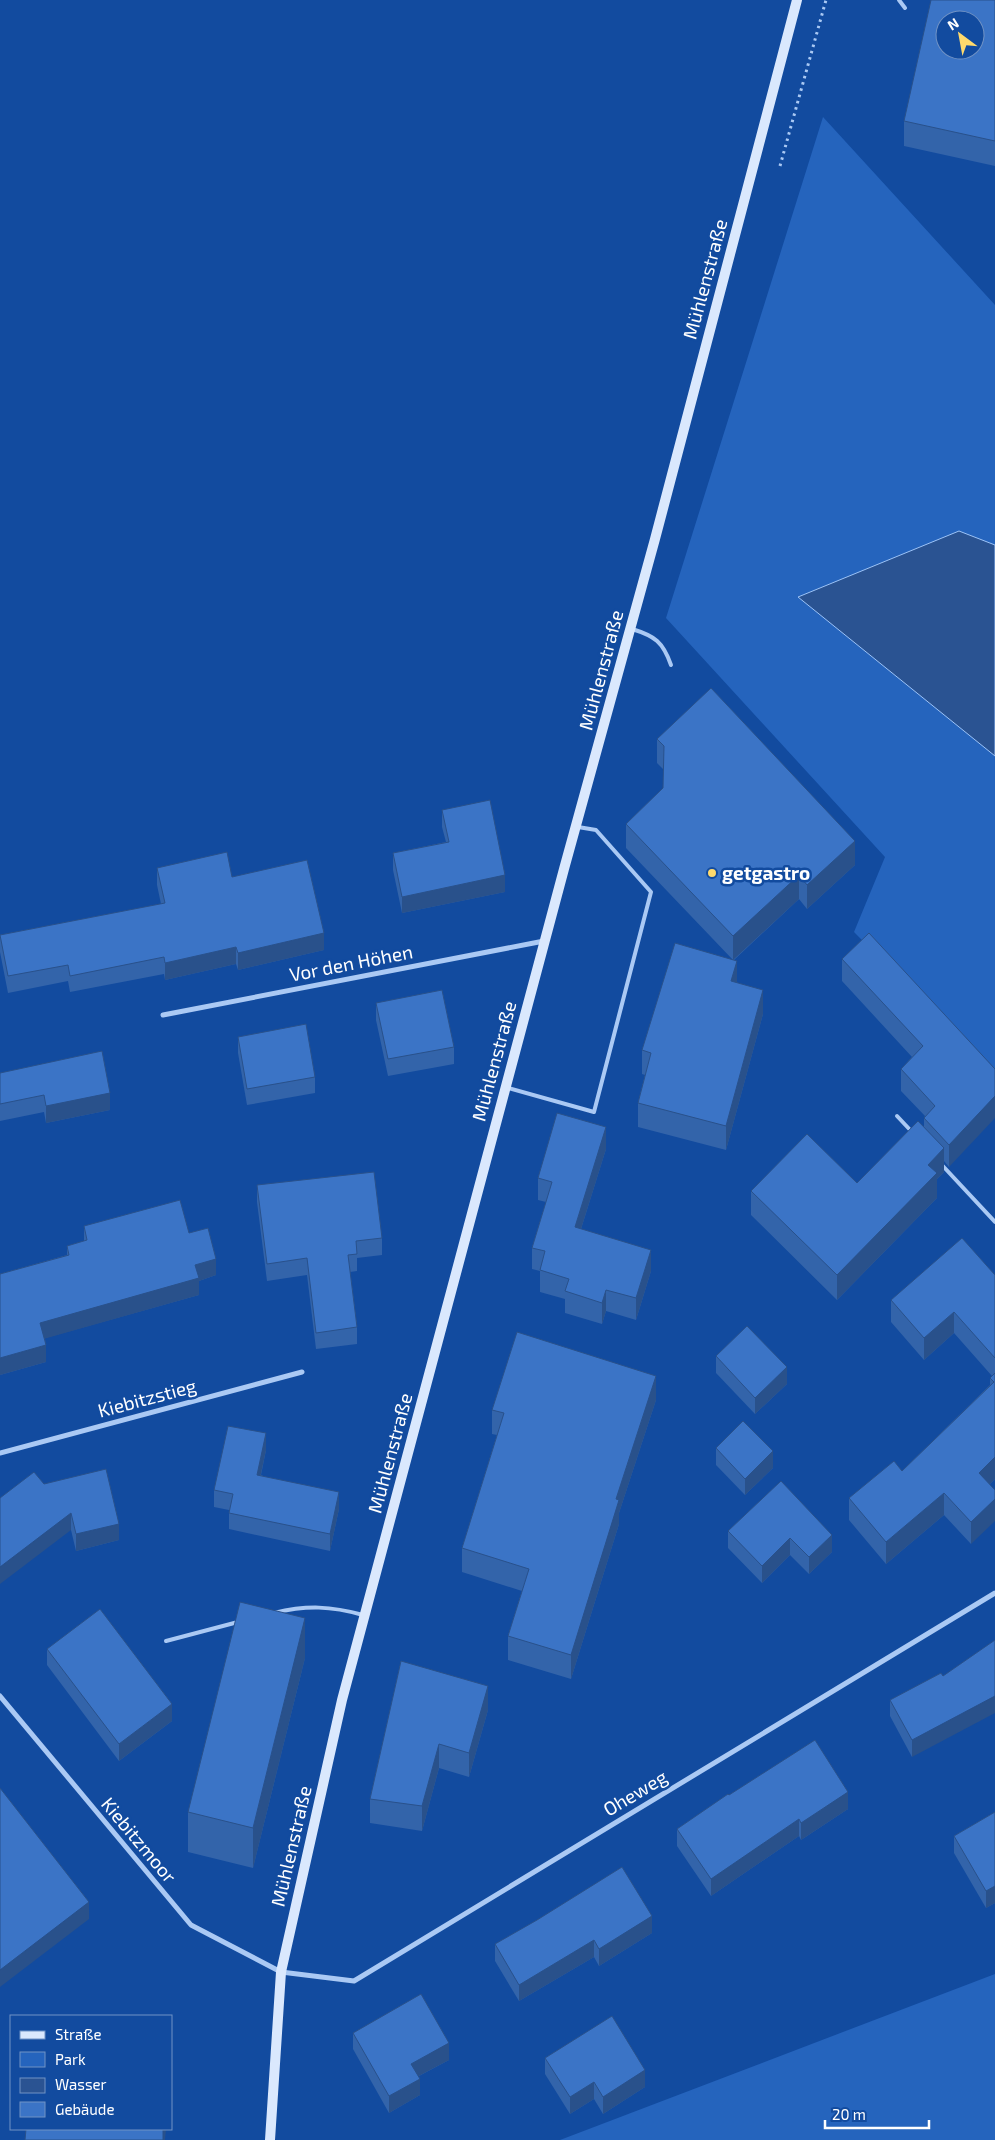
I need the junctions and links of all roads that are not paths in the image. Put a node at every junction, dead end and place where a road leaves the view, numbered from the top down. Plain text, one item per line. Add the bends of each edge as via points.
1 (797, 0) edge
2 (899, 0) edge
3 (905, 8) dead end
4 (630, 628) junction
5 (671, 665) dead end
6 (576, 826) junction
7 (545, 940) junction
8 (162, 1015) dead end
9 (506, 1087) junction
10 (897, 1116) dead end
11 (917, 1138) edge
12 (936, 1159) edge
13 (995, 1222) edge
14 (302, 1372) dead end
15 (0, 1453) edge
16 (995, 1593) edge
17 (268, 1614) edge
18 (364, 1616) junction
19 (240, 1622) edge
20 (166, 1641) dead end
21 (0, 1696) edge
22 (281, 1972) junction
23 (270, 2140) edge

1 - 4 main road, Mühlenstraße
2 - 3 lane
4 - 5 lane via 650,634 666,648
4 - 6 main road, Mühlenstraße
6 - 7 main road, Mühlenstraße
6 - 9 lane via 596,830 651,892 594,1112
7 - 8 street, Vor den Höhen
7 - 9 main road, Mühlenstraße
9 - 18 main road, Mühlenstraße
10 - 11 lane
12 - 13 lane
14 - 15 street, Kiebitzstieg
16 - 22 street, Oheweg via 354,1981
17 - 18 lane via 308,1607 337,1608
18 - 22 main road, Mühlenstraße
19 - 20 lane
21 - 22 street, Kiebitzmoor via 191,1925
22 - 23 main road, Mühlenstraße

